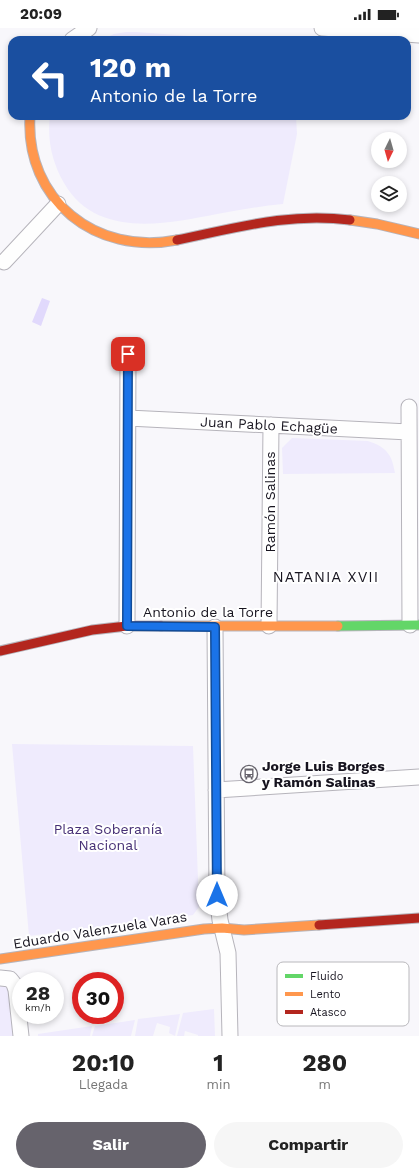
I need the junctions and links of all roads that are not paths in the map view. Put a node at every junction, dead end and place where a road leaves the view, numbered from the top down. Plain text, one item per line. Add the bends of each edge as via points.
1 (87, 28) edge
2 (322, 28) edge
3 (419, 35) edge
4 (77, 36) edge
5 (30, 120) edge
6 (58, 204) junction
7 (419, 234) edge
8 (4, 262) dead end
9 (128, 354) dead end
10 (409, 407) dead end
11 (128, 418) junction
12 (271, 425) junction
13 (409, 432) junction
14 (414, 625) edge
15 (127, 626) junction
16 (270, 626) junction
17 (215, 627) junction
18 (0, 651) edge
19 (419, 777) edge
20 (216, 790) junction
21 (419, 918) edge
22 (222, 928) junction
23 (0, 959) edge
24 (0, 976) edge
25 (21, 1036) edge
26 (230, 1036) edge

1 - 4 street
2 - 3 street
5 - 6 street via 30,138 37,172
6 - 7 street via 90,229 109,237 153,243 251,224 306,217 381,225
6 - 8 street
9 - 11 street
10 - 13 street
11 - 12 street, Juan Pablo Echagüe
11 - 15 street
12 - 13 street, Juan Pablo Echagüe
12 - 16 street, Ramón Salinas
13 - 14 street
14 - 16 street, Antonio de la Torre
15 - 17 street, Antonio de la Torre
15 - 18 street, Antonio de la Torre via 92,630
16 - 17 street, Antonio de la Torre
17 - 20 street
19 - 20 street
20 - 22 street via 217,895
21 - 22 street, Eduardo Valenzuela Varas via 244,930
22 - 23 street, Eduardo Valenzuela Varas
22 - 26 street via 228,953
24 - 25 street via 10,979 14,984

